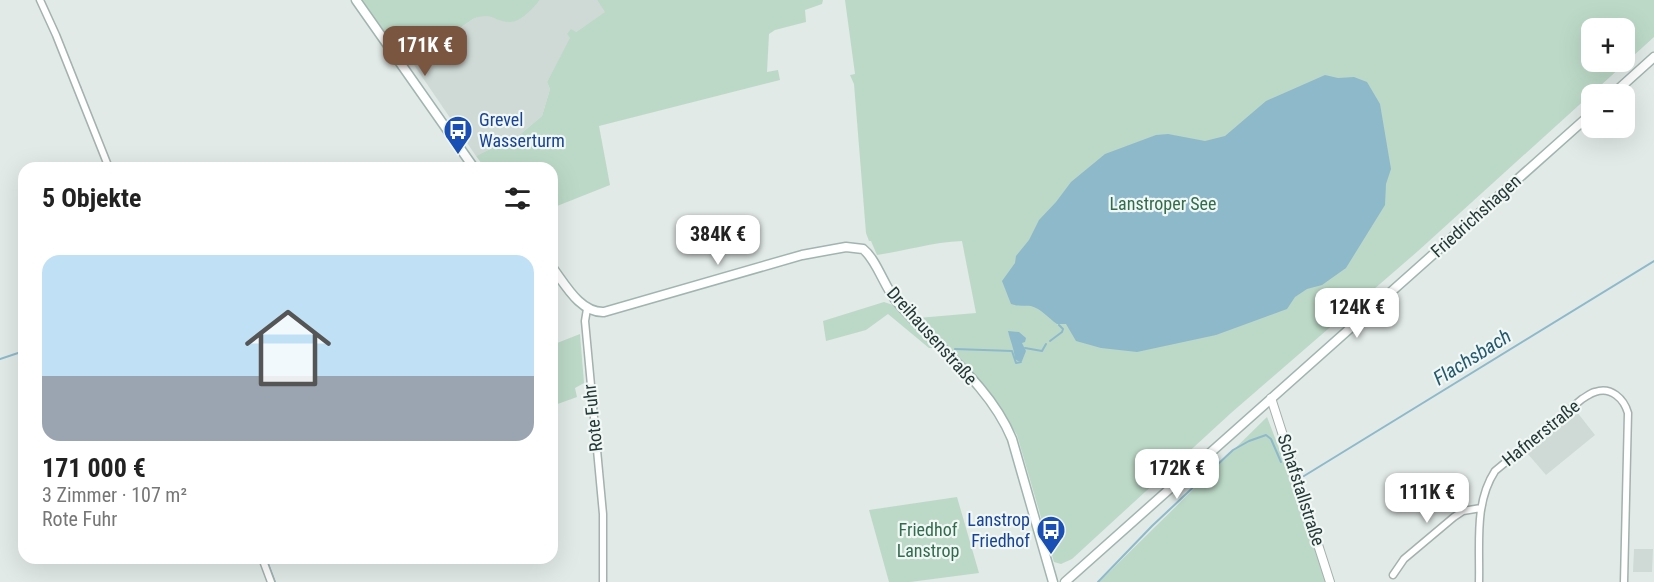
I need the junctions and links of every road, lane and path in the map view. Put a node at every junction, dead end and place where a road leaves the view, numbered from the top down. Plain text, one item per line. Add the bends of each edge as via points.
1 (40, 0) edge
2 (356, 0) edge
3 (1654, 57) edge
4 (1624, 84) edge
5 (1581, 123) edge
6 (107, 162) edge
7 (470, 162) edge
8 (558, 274) edge
9 (587, 309) junction
10 (1271, 398) junction
11 (1481, 508) junction
12 (264, 564) edge
13 (1394, 575) dead end
14 (272, 582) edge
15 (603, 582) edge
16 (1053, 582) edge
17 (1065, 582) edge
18 (1330, 582) edge
19 (1479, 582) edge
20 (1624, 582) edge

1 - 6 street
2 - 7 main road
3 - 4 main road
5 - 10 main road, Friedrichshagen
8 - 9 main road
9 - 15 street, Rote Fuhr via 603,514
9 - 16 main road, Dreihausenstraße via 596,313 612,311 802,255 846,247 863,249 898,304 971,378 1004,421
10 - 17 main road, Friedrichshagen
10 - 18 street, Schafstallstraße
11 - 13 street via 1462,511 1454,517 1404,559
11 - 19 street, Hafnerstraße
11 - 20 street, Hafnerstraße via 1495,471 1582,399 1603,391 1619,396 1628,413
12 - 14 street

